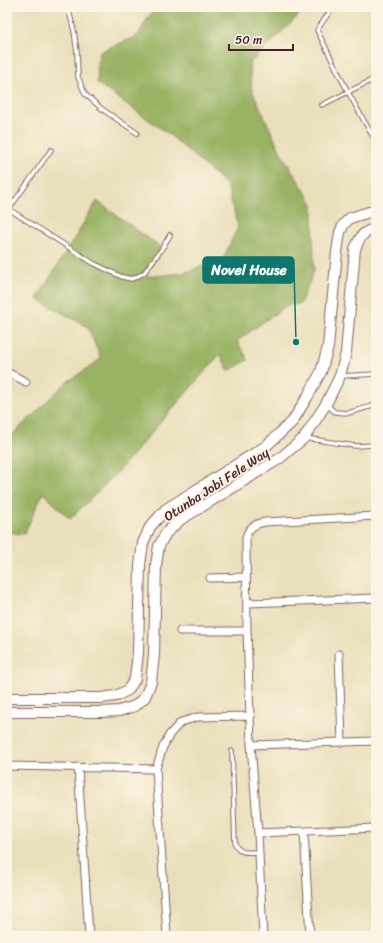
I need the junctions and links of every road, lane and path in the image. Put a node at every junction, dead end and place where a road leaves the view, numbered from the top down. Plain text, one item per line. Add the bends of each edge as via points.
1 (68, 7) edge
2 (331, 10) dead end
3 (376, 78) edge
4 (371, 80) junction
5 (376, 90) edge
6 (348, 92) junction
7 (322, 105) dead end
8 (137, 133) dead end
9 (376, 142) edge
10 (51, 150) dead end
11 (8, 209) edge
12 (373, 212) edge
13 (376, 228) edge
14 (170, 235) dead end
15 (7, 372) edge
16 (376, 374) edge
17 (340, 376) junction
18 (26, 382) dead end
19 (326, 404) junction
20 (376, 405) edge
21 (304, 438) junction
22 (376, 444) edge
23 (376, 516) edge
24 (246, 577) junction
25 (210, 578) dead end
26 (140, 598) junction
27 (156, 598) junction
28 (376, 598) edge
29 (247, 603) junction
30 (180, 631) dead end
31 (247, 631) junction
32 (339, 654) dead end
33 (7, 698) edge
34 (7, 712) edge
35 (251, 716) junction
36 (376, 741) edge
37 (342, 742) junction
38 (251, 745) junction
39 (232, 751) dead end
40 (7, 766) edge
41 (78, 767) junction
42 (156, 769) junction
43 (376, 828) edge
44 (304, 832) junction
45 (258, 833) junction
46 (258, 852) junction
47 (7, 932) edge
48 (7, 936) edge
49 (89, 936) edge
50 (167, 936) edge
51 (263, 936) edge
52 (310, 936) edge

1 - 8 lane via 74,31 78,76 85,94
2 - 6 lane via 317,30
3 - 4 lane
4 - 5 lane
4 - 6 lane
6 - 7 lane
6 - 9 lane
10 - 11 lane
11 - 14 lane via 93,263 132,279 144,273
12 - 26 street, Otunba Jobi Fele Way via 350,218 340,232 328,347 321,372 308,396 292,422 266,446 166,509 150,527 143,543
13 - 17 street, Otunba Jobi Fele Way via 360,238 355,249 346,353
15 - 18 street
16 - 17 lane
17 - 19 street, Otunba Jobi Fele Way
19 - 20 lane via 336,412 348,413
19 - 21 street, Otunba Jobi Fele Way
21 - 22 lane via 355,446
21 - 27 street, Otunba Jobi Fele Way via 279,459 180,520 166,533 159,546 156,565
23 - 24 street via 259,523 247,532
24 - 25 street
24 - 29 street
26 - 27 street
26 - 33 street, Otunba Jobi Fele Way via 135,679 128,690 116,696 101,698
27 - 34 street, Otunba Jobi Fele Way via 151,682 145,697 135,706 119,712
28 - 29 street
29 - 31 street
30 - 31 street
31 - 35 street
32 - 37 street
35 - 38 street
35 - 42 street via 198,717 181,722 163,747
36 - 37 street
37 - 38 street
38 - 45 street
39 - 46 lane via 235,844 243,852
40 - 41 street
41 - 42 street
41 - 49 street
42 - 50 street
43 - 44 street
44 - 45 street
44 - 52 street
45 - 46 street
46 - 51 street
47 - 48 street

